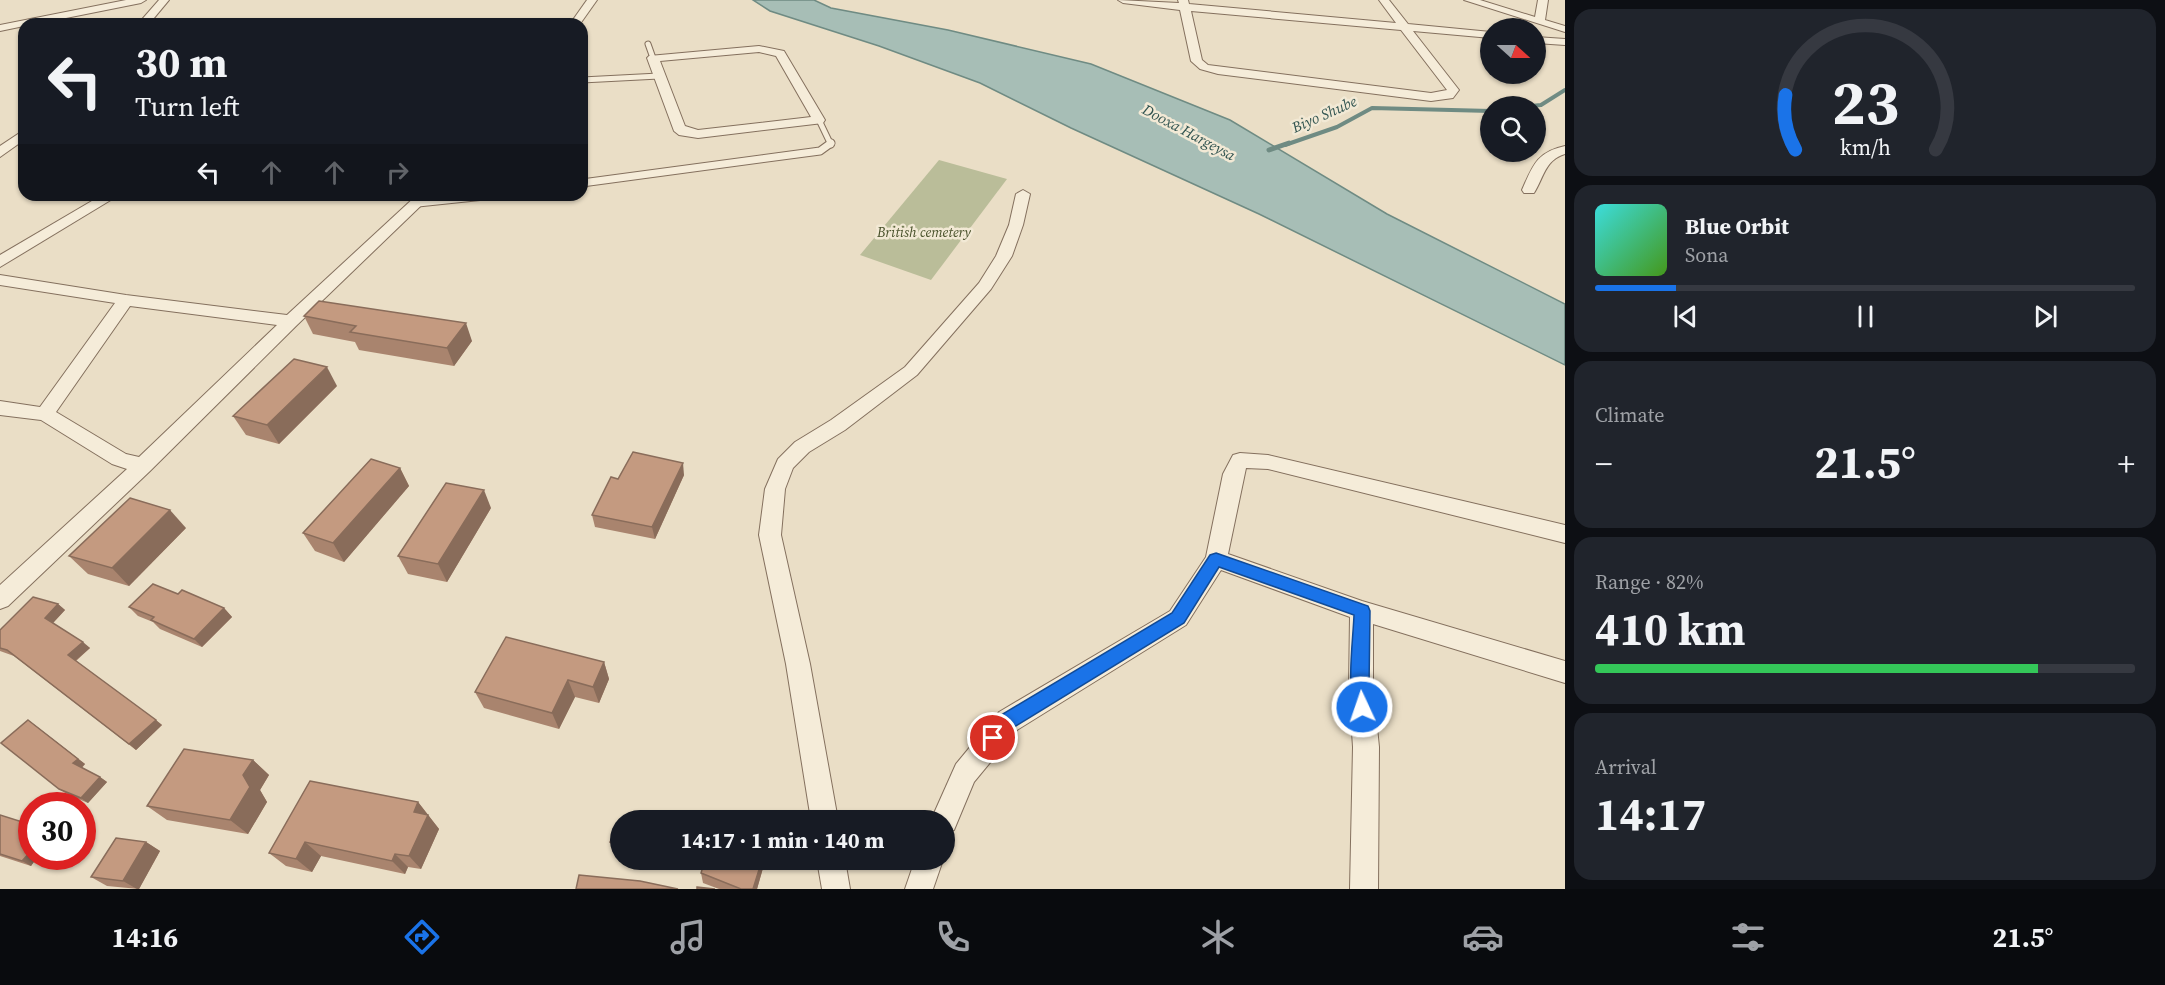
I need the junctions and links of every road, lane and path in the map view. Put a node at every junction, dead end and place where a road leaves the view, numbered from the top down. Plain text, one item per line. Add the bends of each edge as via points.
1 (141, 0) edge
2 (164, 0) edge
3 (592, 0) edge
4 (1123, 0) edge
5 (1384, 0) edge
6 (1469, 0) edge
7 (1543, 0) edge
8 (1184, 3) edge
9 (50, 18) edge
10 (148, 18) edge
11 (579, 18) edge
12 (1530, 18) edge
13 (1540, 18) edge
14 (1546, 23) edge
15 (18, 24) edge
16 (1404, 26) junction
17 (0, 28) edge
18 (1565, 29) edge
19 (1480, 34) edge
20 (1546, 41) edge
21 (1565, 42) edge
22 (648, 44) dead end
23 (653, 58) junction
24 (659, 76) junction
25 (588, 81) edge
26 (819, 120) junction
27 (18, 139) edge
28 (1565, 150) edge
29 (0, 153) edge
30 (18, 153) edge
31 (0, 159) edge
32 (588, 182) edge
33 (1529, 190) dead end
34 (1023, 194) dead end
35 (102, 201) edge
36 (420, 201) edge
37 (0, 262) edge
38 (0, 280) edge
39 (126, 300) junction
40 (291, 321) junction
41 (0, 408) edge
42 (45, 414) junction
43 (143, 466) junction
44 (1565, 534) edge
45 (1216, 559) junction
46 (0, 599) edge
47 (1362, 611) junction
48 (1565, 672) edge
49 (822, 810) edge
50 (948, 810) edge
51 (833, 870) edge
52 (926, 870) edge
53 (836, 889) edge
54 (919, 889) edge
55 (1364, 889) edge

1 - 9 street
2 - 10 street
3 - 11 street
4 - 8 street
5 - 16 street
6 - 12 street
7 - 13 street
8 - 16 street
8 - 16 street via 1197,61 1204,67 1431,98 1449,95 1454,90
14 - 18 street
15 - 17 street
16 - 19 street
20 - 21 street
22 - 23 lane
23 - 24 street
23 - 26 street via 776,50
24 - 25 lane
24 - 26 street via 684,132 698,134
26 - 32 lane via 831,145 820,151
27 - 29 street
28 - 33 street via 1543,158
30 - 31 street
34 - 49 street via 1005,256 985,286 911,371 802,447 784,464 775,489 770,535 798,664
35 - 37 street
36 - 40 street
38 - 39 street
39 - 40 street
39 - 42 street
40 - 43 street
41 - 42 street
42 - 43 street via 119,459
43 - 46 street
44 - 45 street via 1268,462 1240,460 1233,474
45 - 47 street
45 - 50 street via 1178,618 1008,721 965,773
47 - 48 street
47 - 55 street via 1360,688 1366,747
51 - 53 street
52 - 54 street

